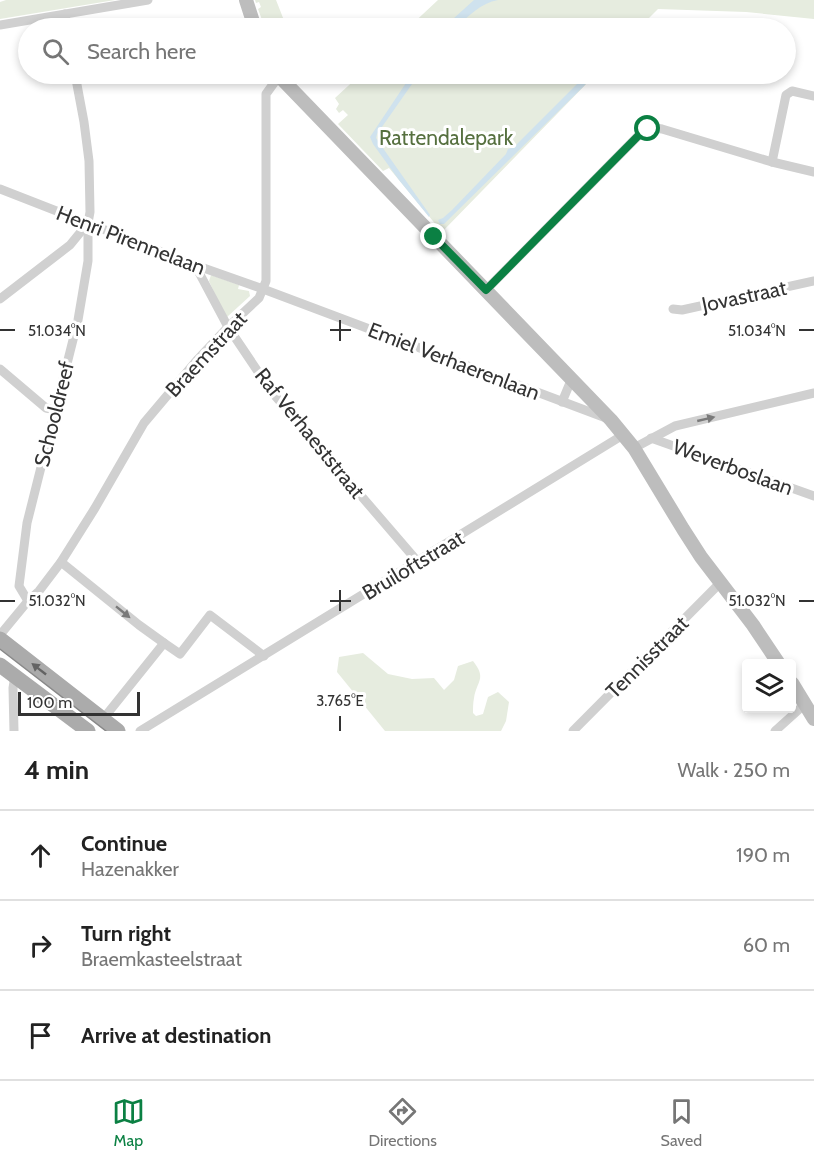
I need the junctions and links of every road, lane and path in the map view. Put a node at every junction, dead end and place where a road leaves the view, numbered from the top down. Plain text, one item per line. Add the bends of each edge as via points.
1 (148, 0) edge
2 (246, 0) edge
3 (65, 14) junction
4 (41, 18) edge
5 (66, 18) edge
6 (252, 18) edge
7 (18, 22) edge
8 (0, 25) edge
9 (77, 84) edge
10 (272, 84) edge
11 (287, 84) edge
12 (814, 96) edge
13 (772, 162) junction
14 (814, 172) edge
15 (0, 189) edge
16 (88, 223) junction
17 (195, 265) junction
18 (814, 281) edge
19 (263, 289) junction
20 (486, 290) junction
21 (0, 299) edge
22 (673, 309) dead end
23 (228, 327) junction
24 (0, 369) edge
25 (572, 378) junction
26 (814, 393) edge
27 (562, 402) junction
28 (55, 410) junction
29 (611, 420) junction
30 (623, 435) junction
31 (651, 438) junction
32 (634, 448) junction
33 (814, 496) edge
34 (61, 562) junction
35 (417, 562) junction
36 (721, 582) junction
37 (28, 601) junction
38 (0, 637) edge
39 (164, 642) junction
40 (264, 656) junction
41 (776, 659) edge
42 (0, 665) edge
43 (15, 676) junction
44 (796, 689) edge
45 (805, 704) junction
46 (814, 718) edge
47 (103, 719) junction
48 (14, 731) edge
49 (88, 731) edge
50 (118, 731) edge
51 (140, 731) edge
52 (573, 731) edge
53 (775, 731) edge

1 - 3 street
2 - 6 street
3 - 4 street
3 - 5 street
7 - 8 street
9 - 16 street, Schooldreef via 89,161
10 - 19 street via 266,94
11 - 20 street
12 - 13 street via 792,90 786,95
13 - 14 street
13 - 20 street via 650,128
15 - 16 street, Henri Pirennelaan
16 - 17 street, Henri Pirennelaan
16 - 21 street via 70,245
16 - 28 street, Schooldreef via 88,261 78,320
17 - 19 street, Henri Pirennelaan
17 - 23 street, Raf Verhaeststraat
18 - 22 street, Jovastraat
19 - 23 street, Braemstraat via 259,298
19 - 27 street, Emiel Verhaerenlaan
20 - 25 street
23 - 34 street, Braemstraat via 144,423
23 - 35 street, Raf Verhaeststraat via 272,391
24 - 28 street via 46,408
25 - 27 street
25 - 29 street
31 -> 26 street via 675,426
27 - 29 street, Emiel Verhaerenlaan
28 - 37 street, Schooldreef via 27,523 19,586
29 - 30 street
30 - 32 street
30 - 35 street, Bruiloftstraat
31 - 32 street
31 - 33 street, Weverboslaan
32 - 36 street via 682,529
34 - 37 street, Braemstraat
34 -> 39 street
35 - 40 street, Bruiloftstraat
36 - 41 street
36 - 52 street, Tennisstraat
37 - 38 street
47 -> 38 main road
39 - 40 street via 180,654 210,615
39 - 47 street
40 - 51 street, Bruiloftstraat
42 - 43 main road
43 - 48 street
43 - 49 main road
44 - 45 street
45 - 46 street
45 - 53 street
47 - 50 main road

